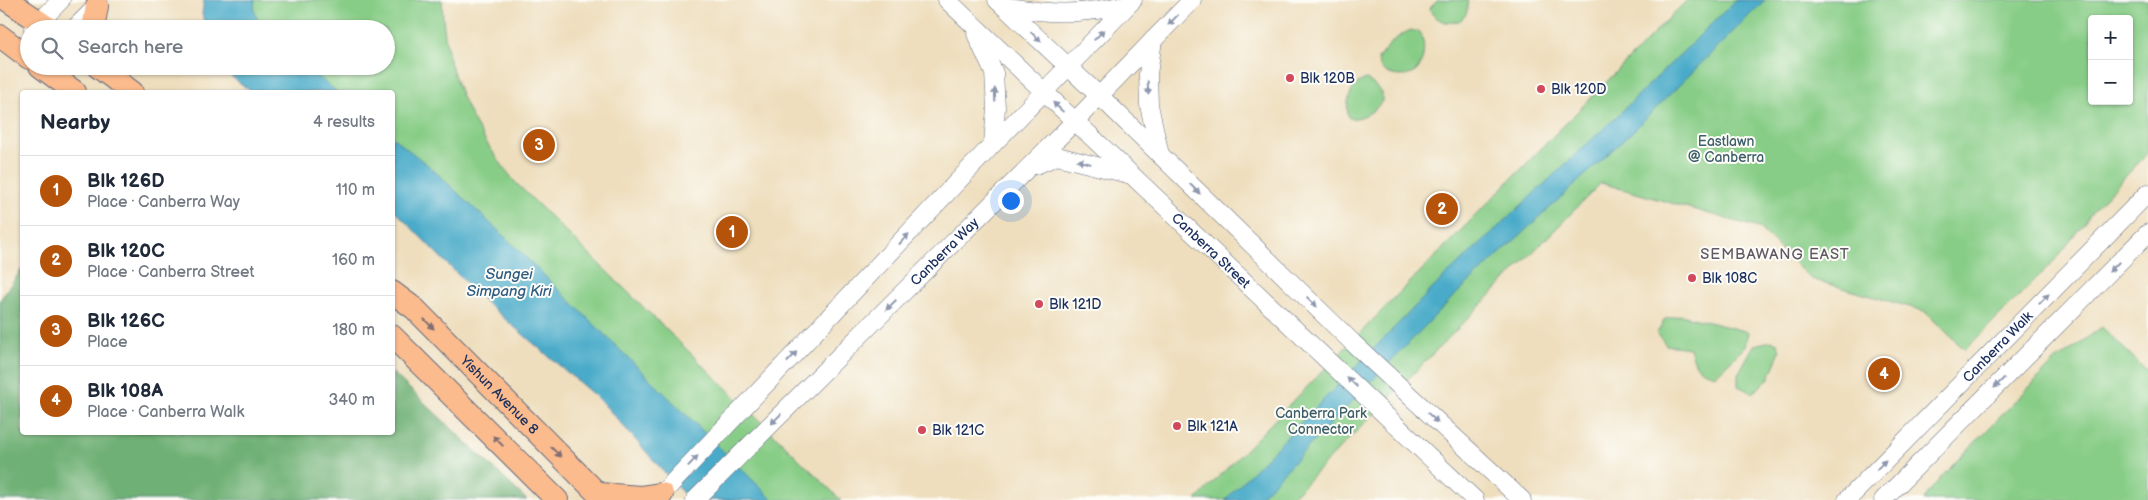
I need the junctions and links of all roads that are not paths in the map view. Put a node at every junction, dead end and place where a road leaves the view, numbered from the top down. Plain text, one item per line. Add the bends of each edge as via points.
1 (8, 0) edge
2 (60, 0) edge
3 (947, 0) edge
4 (1192, 0) edge
5 (1131, 2) edge
6 (100, 3) edge
7 (1000, 3) edge
8 (21, 20) edge
9 (41, 20) edge
10 (83, 20) edge
11 (95, 20) edge
12 (972, 25) junction
13 (1154, 40) junction
14 (1069, 67) junction
15 (52, 75) edge
16 (110, 75) edge
17 (72, 90) edge
18 (129, 90) edge
19 (1042, 92) junction
20 (1099, 96) junction
21 (1074, 122) junction
22 (993, 144) junction
23 (1160, 155) junction
24 (1025, 170) junction
25 (1131, 175) junction
26 (2148, 193) edge
27 (2148, 233) edge
28 (395, 294) edge
29 (395, 339) edge
30 (661, 495) edge
31 (602, 497) edge
32 (557, 500) edge
33 (695, 500) edge
34 (1475, 500) edge
35 (1522, 500) edge
36 (1847, 500) edge
37 (1883, 500) edge

1 - 8 main road
2 - 9 street
3 - 12 street, Canberra Street
4 -> 13 street, Canberra Way
5 - 7 street via 1099,11 1070,14 1035,12
14 -> 5 street
6 - 10 street
6 - 11 main road
7 -> 14 street
12 - 19 street, Canberra Street
22 -> 12 street via 994,73
13 - 20 street, Canberra Way
13 -> 23 street via 1148,74 1149,105
14 - 19 street
14 - 20 street
15 - 17 main road
16 - 18 main road
21 -> 19 street, Canberra Street
19 - 22 street
20 - 21 street, Canberra Way
20 - 23 street
21 - 24 street, Canberra Way
21 - 25 street, Canberra Street
30 -> 22 street
23 -> 35 street via 1353,343
25 -> 24 street via 1056,156
24 -> 33 street, Canberra Way
34 -> 25 street, Canberra Street
36 -> 26 street, Canberra Walk
27 -> 37 street, Canberra Walk
28 -> 31 main road, Yishun Avenue 8 via 415,309
32 -> 29 main road
30 - 31 main road

